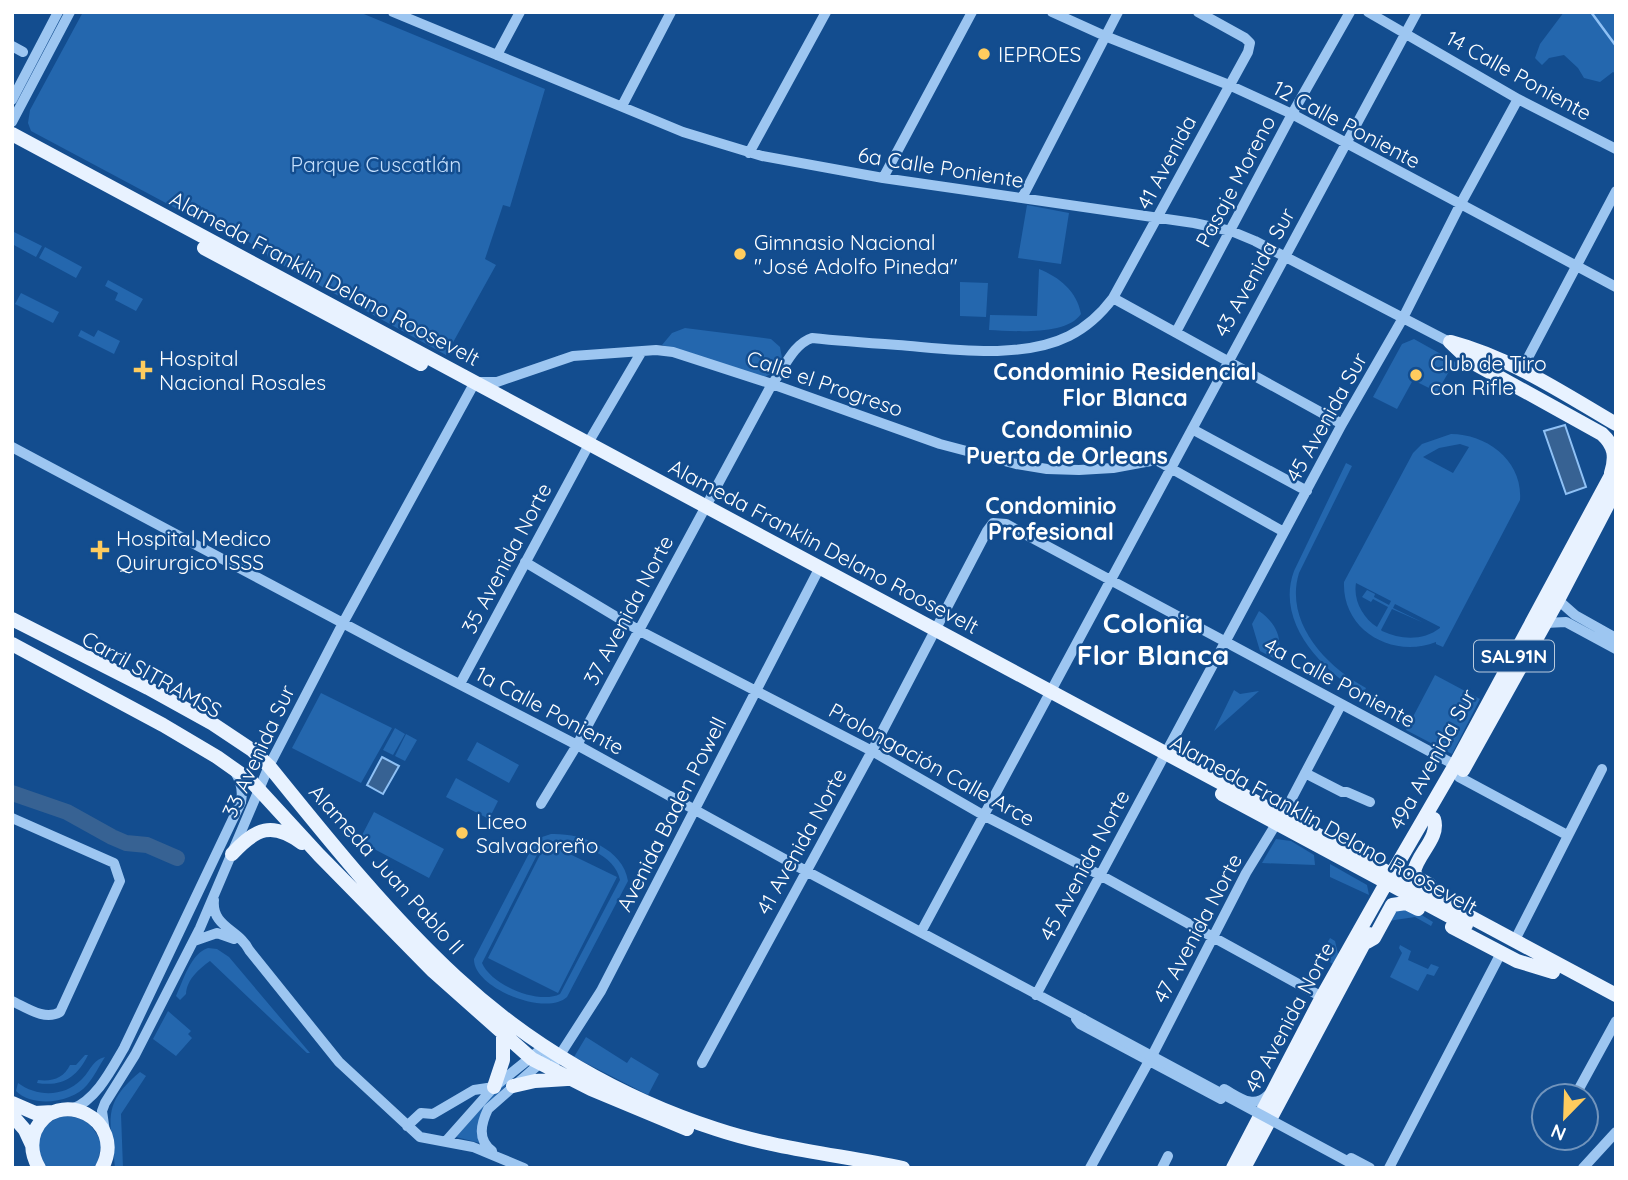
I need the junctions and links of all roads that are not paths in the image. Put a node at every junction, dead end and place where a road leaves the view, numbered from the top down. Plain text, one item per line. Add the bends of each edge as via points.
1 (393, 12) edge
2 (520, 12) edge
3 (671, 12) edge
4 (826, 12) edge
5 (972, 12) edge
6 (1052, 12) edge
7 (1118, 12) edge
8 (1198, 12) edge
9 (1350, 12) edge
10 (1368, 12) edge
11 (1416, 12) edge
12 (61, 14) edge
13 (1405, 33) junction
14 (1105, 36) junction
15 (12, 46) edge
16 (23, 52) dead end
17 (497, 55) junction
18 (1229, 85) junction
19 (1518, 99) junction
20 (12, 100) edge
21 (622, 106) junction
22 (1292, 114) junction
23 (12, 122) edge
24 (12, 134) edge
25 (1345, 143) junction
26 (12, 144) edge
27 (1616, 149) edge
28 (749, 153) junction
29 (883, 178) junction
30 (1616, 191) edge
31 (1022, 198) junction
32 (1460, 205) junction
33 (1158, 218) junction
34 (1231, 231) junction
35 (1286, 256) junction
36 (1575, 265) junction
37 (1616, 287) edge
38 (1113, 298) junction
39 (1403, 318) junction
40 (1176, 332) junction
41 (812, 338) joint
42 (1450, 342) junction
43 (642, 351) junction
44 (1228, 361) junction
45 (1522, 369) junction
46 (772, 384) junction
47 (473, 387) junction
48 (1342, 424) junction
49 (1192, 429) junction
50 (1615, 434) edge
51 (587, 446) junction
52 (12, 447) edge
53 (1170, 470) junction
54 (1614, 477) edge
55 (1307, 491) junction
56 (704, 509) junction
57 (987, 531) joint
58 (1284, 532) junction
59 (526, 562) junction
60 (819, 571) junction
61 (1110, 580) junction
62 (1558, 600) junction
63 (12, 619) edge
64 (342, 623) junction
65 (1545, 623) junction
66 (12, 625) edge
67 (640, 631) junction
68 (934, 633) junction
69 (1616, 638) edge
70 (12, 641) edge
71 (1226, 642) junction
72 (1616, 649) edge
73 (460, 684) junction
74 (756, 691) junction
75 (1048, 695) junction
76 (1341, 705) junction
77 (577, 745) junction
78 (872, 751) junction
79 (1164, 757) junction
80 (232, 766) junction
81 (269, 766) junction
82 (1602, 769) dead end
83 (1457, 771) junction
84 (1305, 774) junction
85 (256, 784) junction
86 (1370, 802) dead end
87 (541, 804) dead end
88 (694, 809) junction
89 (983, 815) junction
90 (1430, 817) junction
91 (12, 818) edge
92 (1279, 819) junction
93 (1567, 835) junction
94 (232, 854) junction
95 (319, 855) junction
96 (806, 871) junction
97 (1100, 875) junction
98 (1388, 889) junction
99 (214, 896) junction
100 (1373, 908) junction
101 (200, 928) junction
102 (226, 928) junction
103 (921, 932) junction
104 (1518, 934) junction
105 (1213, 936) junction
106 (194, 941) junction
107 (174, 943) junction
108 (1363, 945) junction
109 (249, 950) junction
110 (1501, 953) junction
111 (1536, 953) junction
112 (1553, 972) junction
113 (1036, 995) junction
114 (1616, 995) edge
115 (1322, 997) junction
116 (12, 1001) edge
117 (1616, 1005) edge
118 (1068, 1010) junction
119 (1616, 1021) edge
120 (503, 1035) junction
121 (546, 1056) junction
122 (1151, 1056) junction
123 (702, 1063) dead end
124 (565, 1077) junction
125 (1583, 1082) edge
126 (513, 1086) junction
127 (494, 1087) junction
128 (1280, 1091) junction
129 (12, 1103) edge
130 (1249, 1108) junction
131 (72, 1109) junction
132 (55, 1112) junction
133 (12, 1115) edge
134 (1279, 1124) junction
135 (407, 1126) junction
136 (1616, 1132) edge
137 (1256, 1134) junction
138 (106, 1135) junction
139 (446, 1141) junction
140 (32, 1145) junction
141 (1168, 1156) dead end
142 (507, 1159) junction
143 (105, 1164) edge
144 (38, 1168) edge
145 (524, 1168) edge
146 (858, 1168) edge
147 (903, 1168) edge
148 (1090, 1168) edge
149 (1162, 1168) edge
150 (1233, 1168) edge
151 (1244, 1168) edge
152 (1349, 1168) edge
153 (1360, 1168) edge
154 (1370, 1168) edge
155 (1388, 1168) edge
156 (1583, 1168) edge

1 - 17 street, 6a Calle Poniente
2 - 17 street
3 - 21 street
4 - 28 street
5 - 29 street
6 - 14 street, 12 Calle Poniente
7 - 14 street
8 - 18 street, 41 Avenida via 1250,43
9 - 22 street, Pasaje Moreno
10 - 13 street, 14 Calle Poniente
11 - 13 street, 43 Avenida Sur
12 - 20 street
12 - 23 street
13 - 19 street, 14 Calle Poniente
13 - 25 street, 43 Avenida Sur
14 - 18 street, 12 Calle Poniente
14 - 31 street
15 - 16 street
17 - 21 street, 6a Calle Poniente
18 - 22 street, 12 Calle Poniente
18 - 33 street, 41 Avenida
19 - 27 street, 14 Calle Poniente
19 - 32 street, 45 Avenida Sur
21 - 28 street, 6a Calle Poniente
22 - 25 street, 12 Calle Poniente
22 - 34 street, Pasaje Moreno
24 - 47 main road, Alameda Franklin Delano Roosevelt
25 - 32 street, 12 Calle Poniente
25 - 35 street, 43 Avenida Sur
26 - 47 main road, Alameda Franklin Delano Roosevelt
28 - 29 street, 6a Calle Poniente
29 - 31 street, 6a Calle Poniente
30 - 36 street
31 - 33 street, 6a Calle Poniente
32 - 36 street, 12 Calle Poniente
32 - 39 street, 45 Avenida Sur
33 - 34 street, 6a Calle Poniente
33 - 38 street, 41 Avenida
34 - 35 street, 6a Calle Poniente
34 - 40 street, Pasaje Moreno
35 - 39 street, 6a Calle Poniente
35 - 44 street, 43 Avenida Sur
36 - 37 street, 12 Calle Poniente
36 - 45 street
38 - 40 street
38 - 41 street, 41 Avenida via 1100,315 1074,334 1037,347 1006,351 930,348
39 - 42 street, 6a Calle Poniente
39 - 48 street, 45 Avenida Sur
40 - 44 street
41 - 46 street, 37 Avenida Norte via 795,350
42 - 45 main road
42 - 50 street, 6a Calle Poniente
42 - 50 main road via 1469,361 1602,434
43 - 46 street, Calle el Progreso via 673,352
43 - 47 street, Calle el Progreso via 573,356
43 - 51 street, 35 Avenida Norte
44 - 48 street
44 - 49 street, 43 Avenida Sur
45 - 50 main road
46 - 53 street, Calle el Progreso via 940,444 1016,464 1079,470 1156,460
46 - 56 street, 37 Avenida Norte
47 - 51 main road, Alameda Franklin Delano Roosevelt
47 - 64 street, 33 Avenida Sur
48 - 55 street, 45 Avenida Sur
49 - 53 street, 43 Avenida Sur
49 - 55 street
50 - 54 main road
51 - 56 main road, Alameda Franklin Delano Roosevelt
51 - 59 street, 35 Avenida Norte
52 - 64 street, 1a Calle Poniente
53 - 58 street
53 - 61 street, 43 Avenida Sur
54 - 62 main road, 49a Avenida Sur / SAL91N
54 - 83 main road, 49a Avenida Sur / SAL91N
55 - 58 street, 45 Avenida Sur
56 - 60 main road, Alameda Franklin Delano Roosevelt
56 - 67 street, 37 Avenida Norte
57 - 61 street, 4a Calle Poniente via 993,523 1002,522
57 - 68 street, 41 Avenida Norte
58 - 71 street, 45 Avenida Sur
59 - 67 street, Prolongación Calle Arce
59 - 73 street, 35 Avenida Norte
60 - 68 main road, Alameda Franklin Delano Roosevelt
60 - 74 street, Avenida Baden Powell
61 - 71 street, 4a Calle Poniente
61 - 75 street, 43 Avenida Sur
62 - 65 main road, 49a Avenida Sur / SAL91N
62 - 69 street
63 - 81 main road, Alameda Juan Pablo II via 213,724
64 - 73 street, 1a Calle Poniente
64 - 81 street, 33 Avenida Sur
65 - 72 street via 1566,622
65 - 83 main road, 49a Avenida Sur / SAL91N
66 - 81 main road, Carril SITRAMSS via 127,683
67 - 74 street, Prolongación Calle Arce
67 - 77 street, 37 Avenida Norte
68 - 75 main road, Alameda Franklin Delano Roosevelt
68 - 78 street, 41 Avenida Norte
70 - 80 main road, Alameda Juan Pablo II
70 - 85 main road, Carril SITRAMSS via 201,741 244,769
71 - 76 street, 4a Calle Poniente
71 - 79 street, 45 Avenida Sur
73 - 77 street, 1a Calle Poniente
74 - 78 street, Prolongación Calle Arce
74 - 88 street, Avenida Baden Powell
75 - 79 main road, Alameda Franklin Delano Roosevelt
75 - 89 street, 43 Avenida Sur
76 - 83 street, 4a Calle Poniente
76 - 84 street, 47 Avenida Norte
77 - 87 street, 37 Avenida Norte
77 - 88 street, 1a Calle Poniente
78 - 89 street, Prolongación Calle Arce
78 - 96 street, 41 Avenida Norte
79 - 92 main road, Alameda Franklin Delano Roosevelt
79 - 97 street, 45 Avenida Norte
80 - 85 main road, Alameda Juan Pablo II
80 - 107 street, 33 Avenida Sur via 241,783 241,802
81 - 85 street, 33 Avenida Sur
81 - 121 main road, Alameda Juan Pablo II via 422,943
82 - 93 street
83 - 90 main road, 49a Avenida Sur / SAL91N
83 - 93 street, 4a Calle Poniente
84 - 86 street
84 - 92 street, 47 Avenida Norte
85 - 94 street, 33 Avenida Sur
85 - 95 main road, Alameda Juan Pablo II
88 - 96 street, 1a Calle Poniente
88 - 121 street, Avenida Baden Powell via 601,991
89 - 97 street, Prolongación Calle Arce
89 - 103 street, 43 Avenida Sur
90 - 92 main road via 1417,819 1388,861 1306,820
90 - 98 main road, 49a Avenida Sur / SAL91N
90 - 104 main road via 1435,831 1415,865 1415,875
91 - 116 street via 114,863 120,881 60,1012 44,1016
92 - 100 main road via 1294,841 1365,880 1372,890
92 - 105 street, 47 Avenida Norte
92 - 111 main road, Alameda Franklin Delano Roosevelt
92 - 112 main road, Alameda Franklin Delano Roosevelt
93 - 104 street
94 - 95 main road via 250,836 272,829 288,833
94 - 99 street, 33 Avenida Sur
95 - 120 main road, Alameda Juan Pablo II
96 - 103 street, 1a Calle Poniente
96 - 123 street, 41 Avenida Norte
97 - 105 street, Prolongación Calle Arce
97 - 113 street, 45 Avenida Norte
98 - 100 main road, 49 Avenida Norte / SAL91N
98 - 108 main road, 49 Avenida Norte / SAL91N
99 - 101 street, 33 Avenida Sur
99 - 102 street via 216,916
100 - 115 main road, 49 Avenida Norte / SAL91N
101 - 102 street
101 - 106 street, 33 Avenida Sur
101 - 107 street
102 - 109 street
103 - 113 street, 1a Calle Poniente
104 - 111 main road
105 - 115 street, Prolongación Calle Arce
105 - 122 street, 47 Avenida Norte
106 - 109 street via 217,933
106 - 138 street, 33 Avenida Sur via 105,1103
107 - 131 street, 33 Avenida Sur via 112,1069 92,1095
108 - 110 main road via 1374,938 1392,905 1403,902
108 - 128 main road, 49 Avenida Norte / SAL91N
109 - 135 street via 340,1062
110 - 112 main road
110 - 155 street
111 - 114 main road, Alameda Franklin Delano Roosevelt
112 - 117 main road, Alameda Franklin Delano Roosevelt
113 - 118 street, 1a Calle Poniente
115 - 128 main road, 49 Avenida Norte / SAL91N
118 - 122 street, 1a Calle Poniente via 1085,1015
118 - 153 street, 1a Calle Poniente, bridge
119 - 125 street
120 - 121 main road, Alameda Juan Pablo II
120 - 127 main road via 503,1060
121 - 124 main road, Alameda Juan Pablo II
121 - 126 street, Avenida Baden Powell
121 - 127 street
121 - 147 main road, Alameda Juan Pablo II via 719,1130
122 - 130 street, 1a Calle Poniente
122 - 148 street, 47 Avenida Norte
124 - 126 main road
124 - 146 main road, Alameda Juan Pablo II via 716,1139
126 - 142 street, Avenida Baden Powell via 488,1109 481,1131 485,1145
127 - 135 street via 474,1090 433,1114 421,1112
127 - 139 street
128 - 130 street
128 - 134 street
128 - 137 main road, 49 Avenida Norte / SAL91N
129 - 132 main road via 35,1113
130 - 137 street
131 - 132 main road
131 - 138 main road via 93,1117
132 - 140 main road via 41,1123
133 - 140 main road
134 - 137 street
134 - 152 street
134 - 154 street
135 - 139 street via 420,1137
136 - 156 street
137 - 150 main road, 49 Avenida Norte / SAL91N
137 - 151 main road, 49 Avenida Norte / SAL91N
138 - 143 main road
139 - 142 street
140 - 144 main road
141 - 149 street
142 - 145 street

